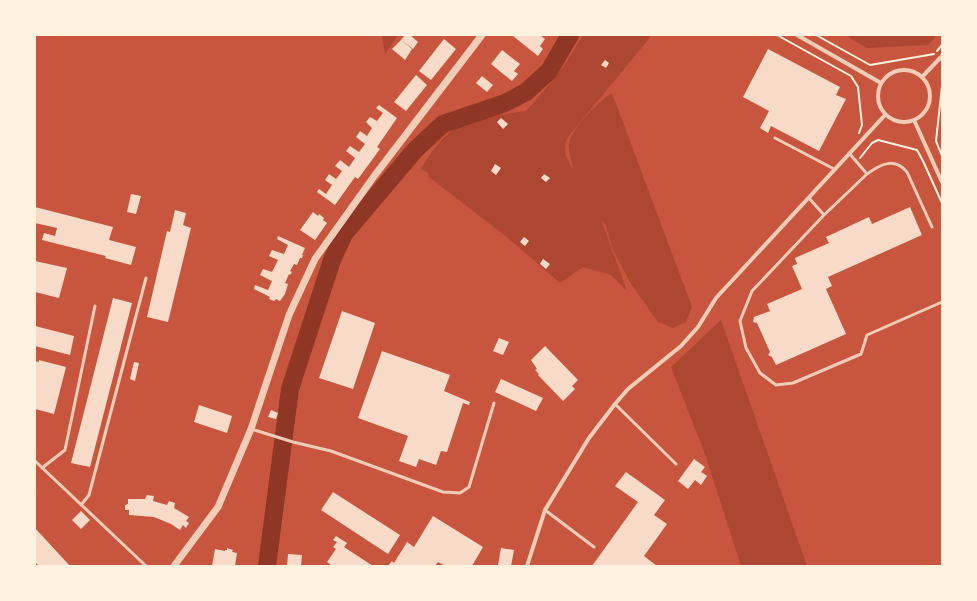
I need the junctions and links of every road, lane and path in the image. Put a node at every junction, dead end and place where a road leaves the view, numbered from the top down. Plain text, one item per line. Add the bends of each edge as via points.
1 (482, 35) edge
2 (777, 35) edge
3 (797, 35) edge
4 (816, 35) edge
5 (942, 45) edge
6 (942, 56) edge
7 (922, 77) junction
8 (881, 83) junction
9 (942, 86) edge
10 (885, 115) junction
11 (914, 120) junction
12 (854, 137) dead end
13 (775, 138) dead end
14 (849, 153) junction
15 (942, 156) edge
16 (857, 162) junction
17 (834, 169) junction
18 (867, 174) junction
19 (942, 182) edge
20 (809, 198) junction
21 (942, 203) edge
22 (824, 216) junction
23 (932, 226) dead end
24 (146, 278) dead end
25 (942, 302) edge
26 (95, 306) dead end
27 (494, 403) dead end
28 (615, 404) junction
29 (251, 429) junction
30 (35, 461) edge
31 (676, 464) dead end
32 (42, 468) junction
33 (81, 506) junction
34 (545, 510) junction
35 (594, 546) dead end
36 (146, 566) edge
37 (174, 566) edge
38 (527, 566) edge

1 - 29 street via 375,175 315,259 289,315
2 - 12 path via 851,76 856,82 862,125
3 - 8 street
4 - 5 path via 870,65 933,55
6 - 7 street
7 - 8 street via 916,72 900,70 893,72
7 - 11 street via 930,92 930,101 922,116
8 - 10 street via 878,99
9 - 15 path via 936,141
10 - 11 street via 899,122
10 - 14 street
11 - 19 street
13 - 17 lane
14 - 16 lane
14 - 17 street
16 - 18 lane
16 - 21 path via 872,143 878,140 917,150
17 - 20 street
18 - 22 lane
18 - 23 lane via 880,165 892,163 902,166
20 - 22 lane
20 - 28 street via 716,298 698,327 681,346 628,389
22 - 25 lane via 752,291 740,321 746,348 760,373 776,385 793,383 861,354 867,335
24 - 33 lane via 89,495
26 - 32 lane via 64,450
27 - 29 lane via 469,487 460,493 443,492 331,451
28 - 31 lane
28 - 34 street via 589,438
29 - 37 street via 218,507
30 - 32 lane
32 - 33 lane
33 - 36 lane
34 - 35 lane
34 - 38 street

